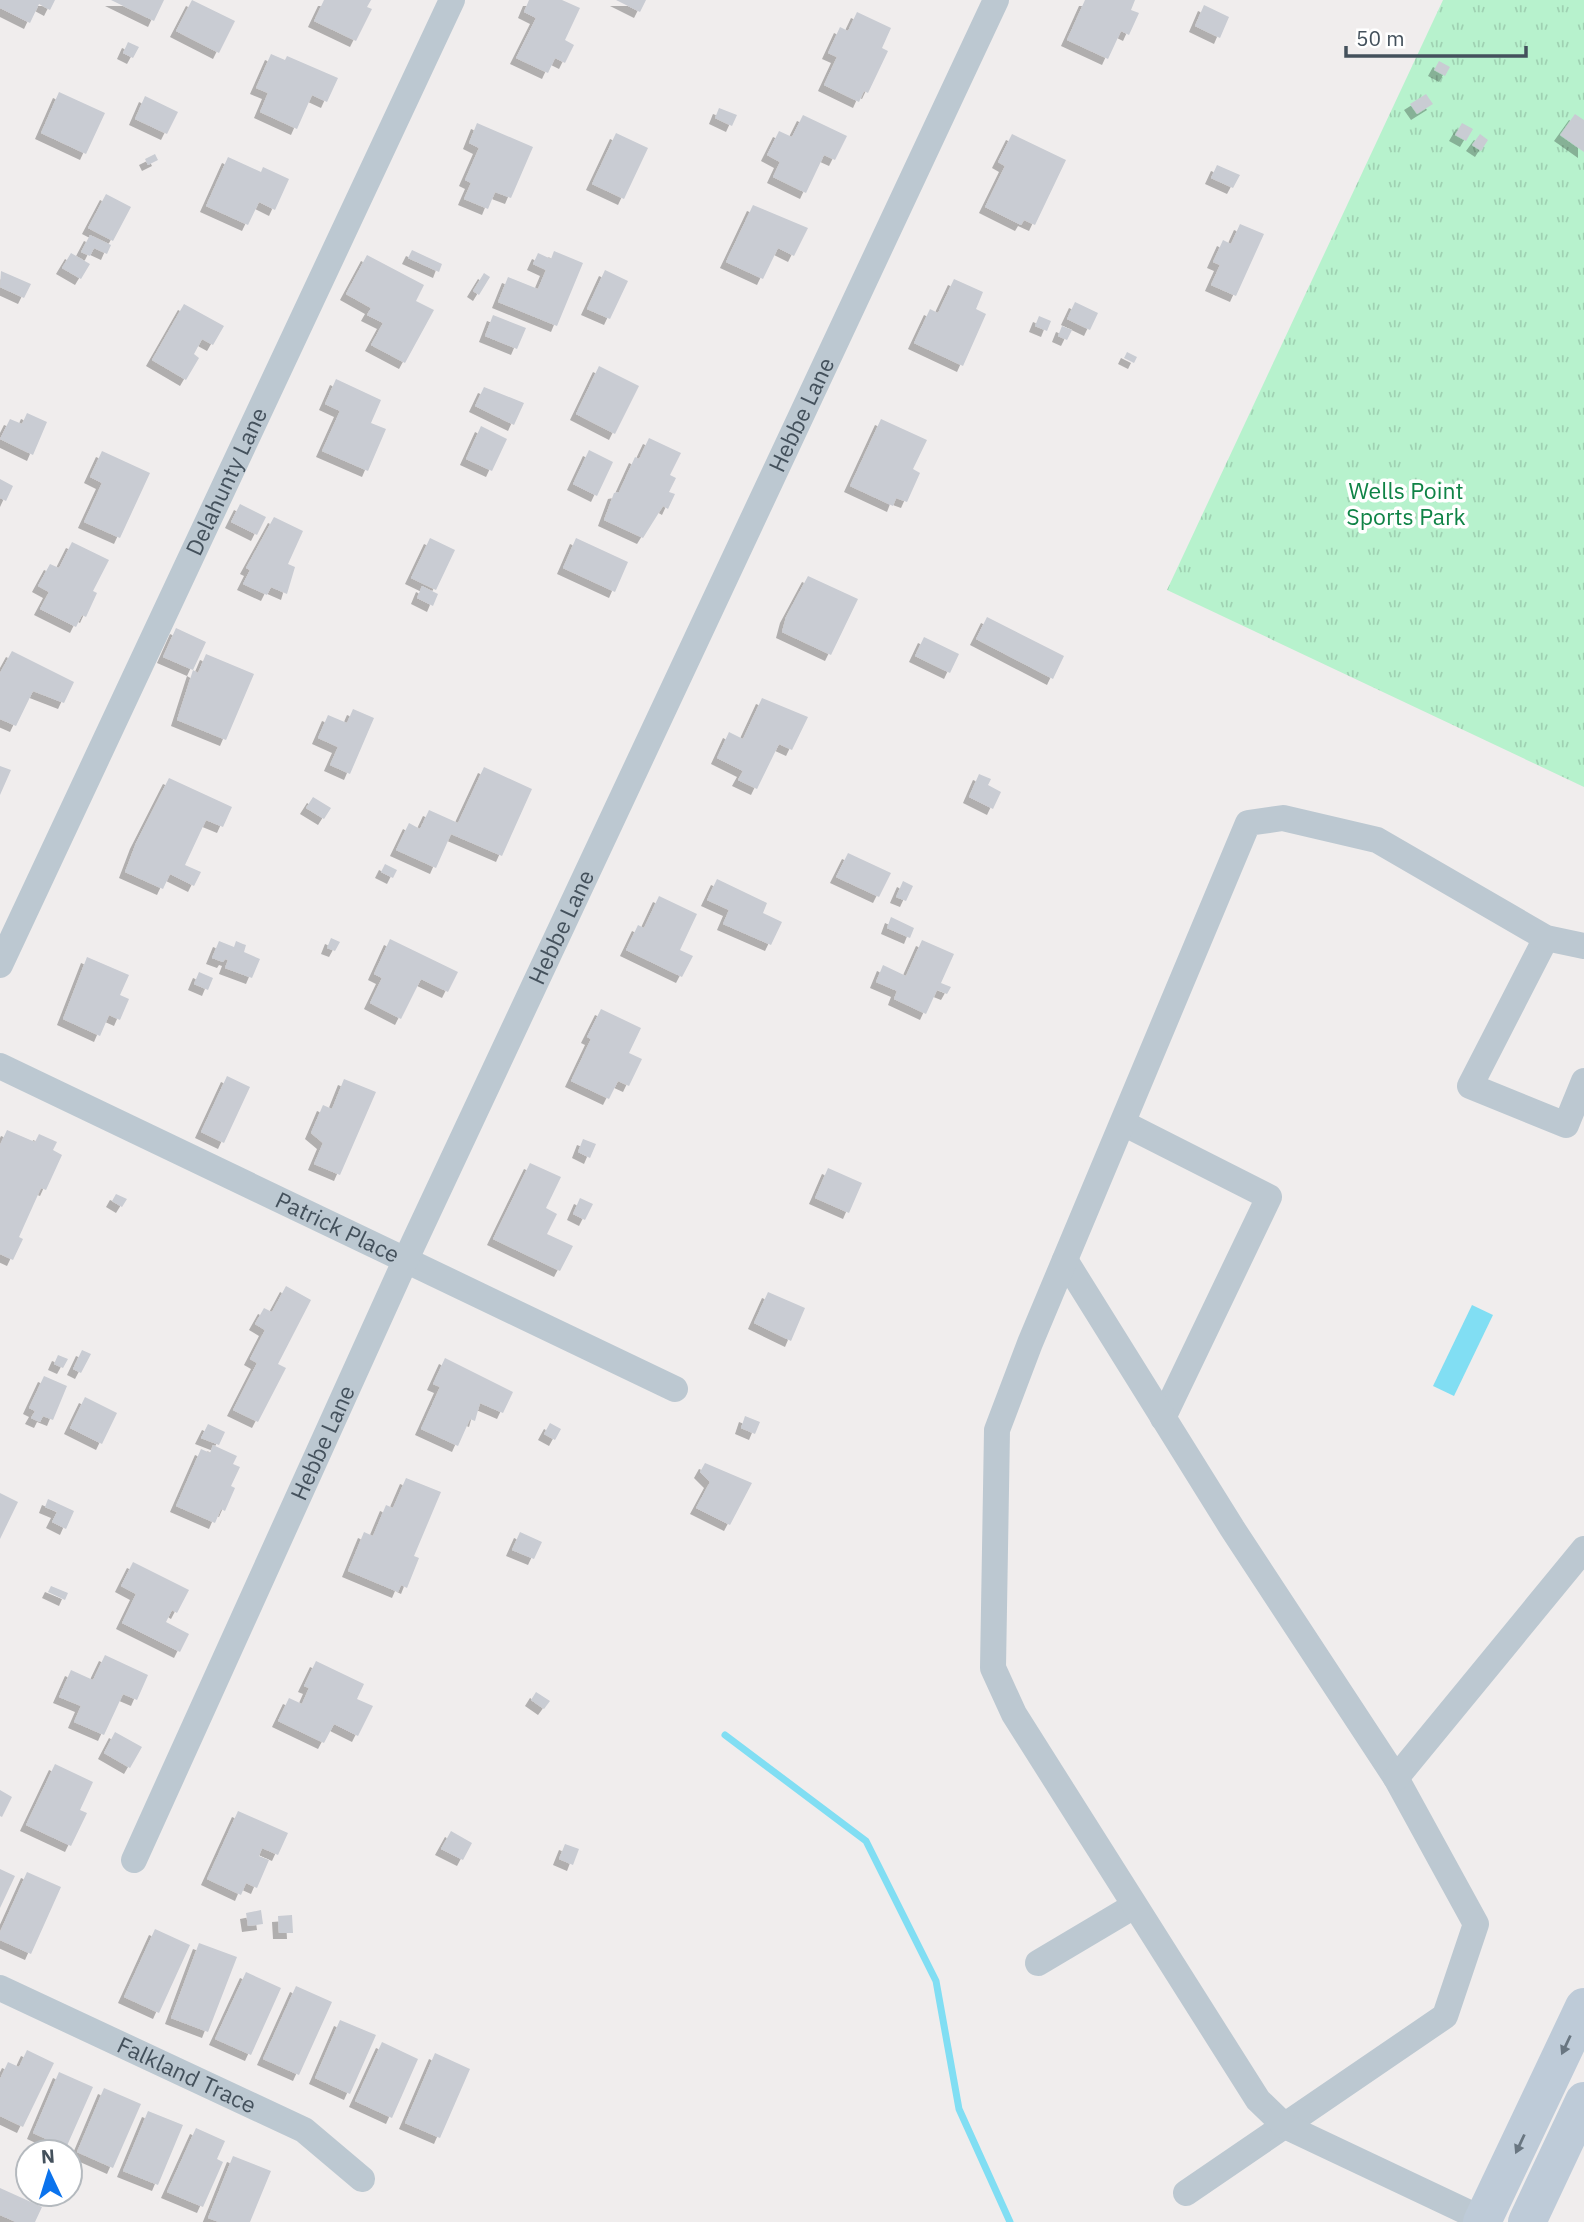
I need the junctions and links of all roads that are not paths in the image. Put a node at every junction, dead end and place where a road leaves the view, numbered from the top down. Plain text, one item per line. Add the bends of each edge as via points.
1 (452, 0) edge
2 (996, 0) edge
3 (1546, 938) junction
4 (1584, 946) edge
5 (0, 965) edge
6 (0, 1066) edge
7 (1584, 1081) edge
8 (1123, 1123) junction
9 (407, 1259) junction
10 (1065, 1260) junction
11 (675, 1389) dead end
12 (1163, 1418) junction
13 (1584, 1549) edge
14 (1396, 1778) junction
15 (134, 1860) dead end
16 (1133, 1906) junction
17 (1038, 1964) dead end
18 (0, 1988) edge
19 (1584, 2007) edge
20 (1584, 2101) edge
21 (1285, 2126) junction
22 (362, 2179) dead end
23 (1186, 2193) dead end
24 (1485, 2221) edge
25 (1527, 2222) edge

1 - 5 street, Delahunty Lane
2 - 9 street, Hebbe Lane
3 - 4 street
3 - 7 street via 1470,1086 1566,1125
3 - 8 street via 1377,840 1283,818 1248,823
6 - 9 street, Patrick Place
8 - 10 street
8 - 12 street via 1269,1198
9 - 11 street, Patrick Place
9 - 15 street, Hebbe Lane
10 - 12 street
10 - 16 street via 996,1430 993,1668 1014,1714
12 - 14 street
13 - 14 street
14 - 21 street via 1476,1924 1445,2016
16 - 17 street
16 - 21 street via 1258,2101
18 - 22 street, Falkland Trace via 304,2130
19 -> 24 main road
20 - 25 main road
21 - 23 street
21 - 24 street

